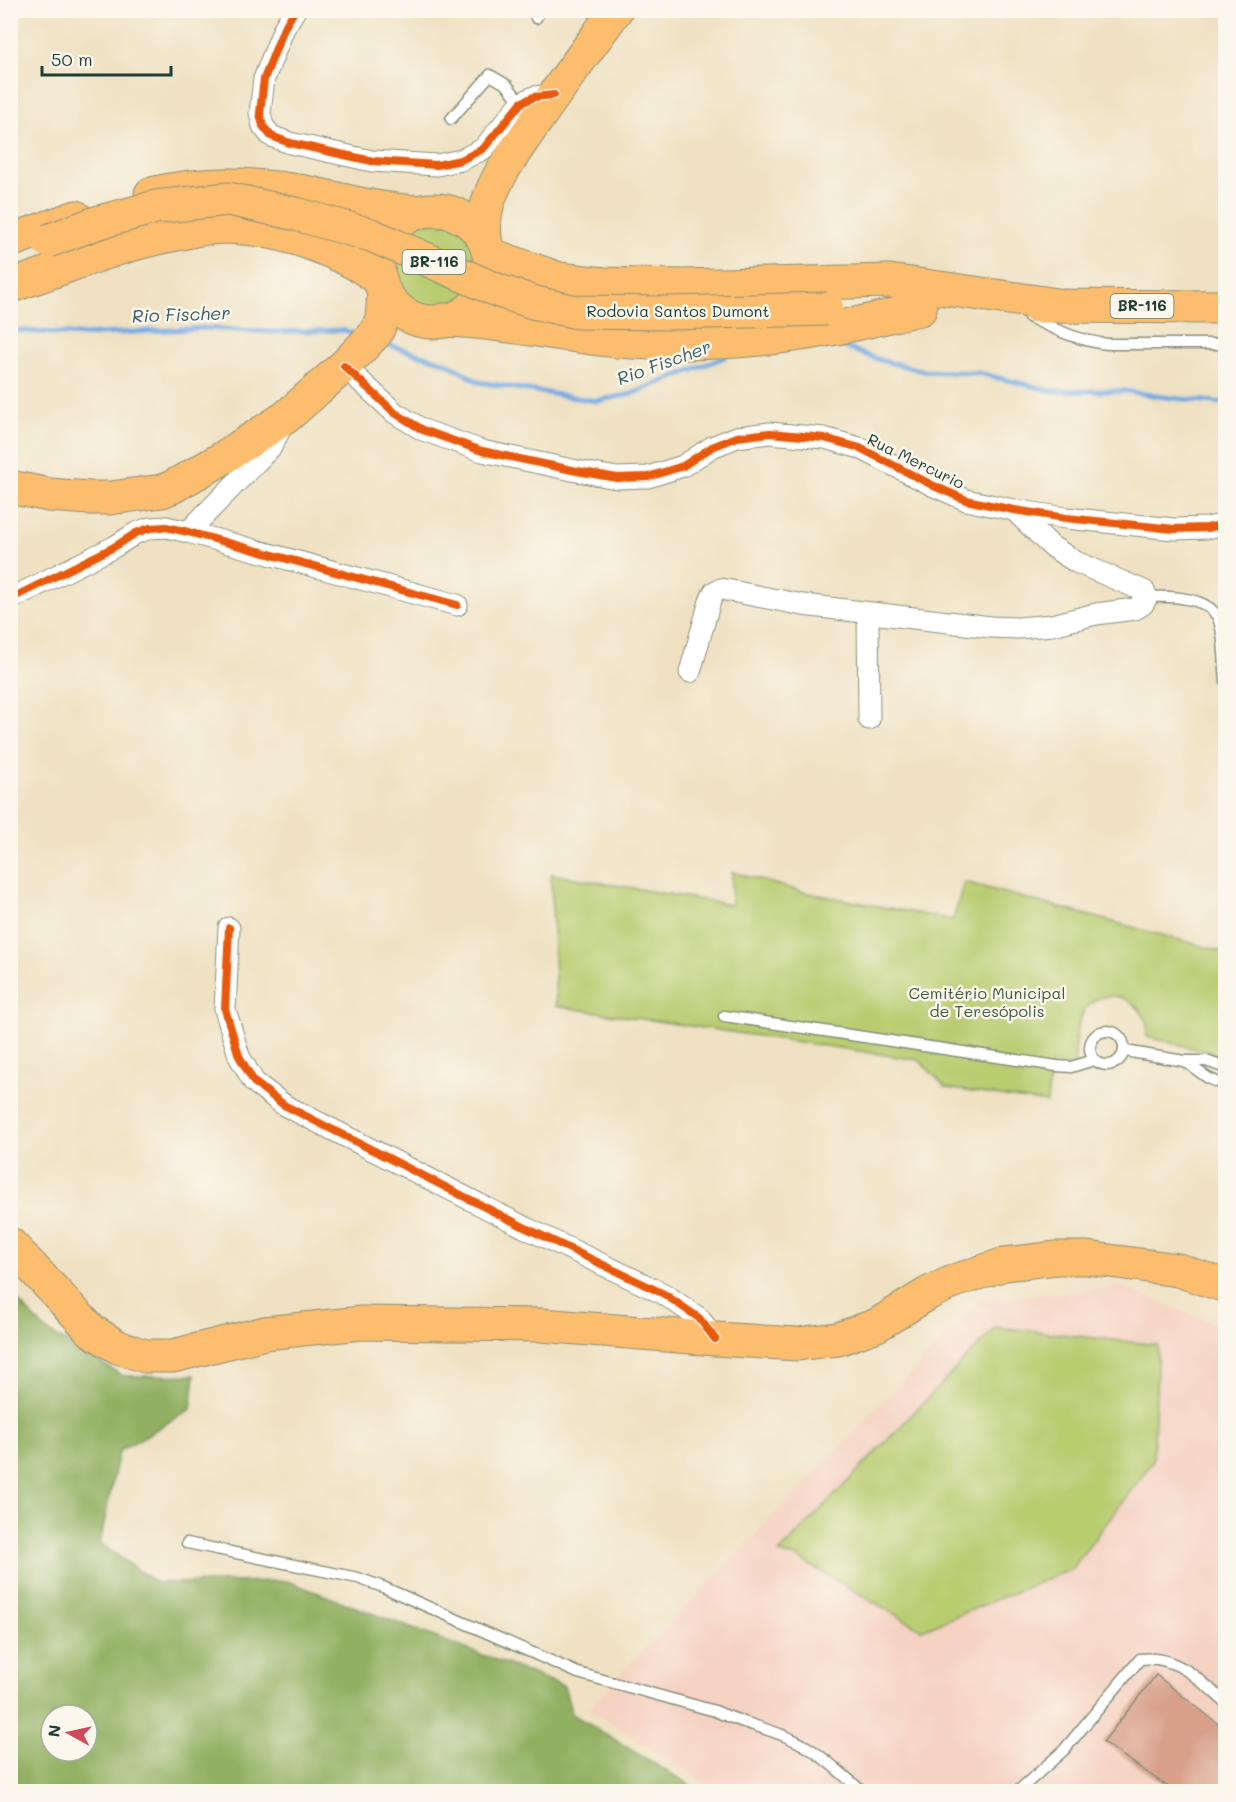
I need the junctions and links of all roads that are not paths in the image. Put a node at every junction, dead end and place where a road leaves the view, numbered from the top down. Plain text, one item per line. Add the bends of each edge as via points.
1 (295, 10) edge
2 (616, 10) edge
3 (554, 95) junction
4 (521, 103) junction
5 (450, 119) dead end
6 (501, 172) junction
7 (431, 211) junction
8 (10, 241) edge
9 (487, 249) junction
10 (10, 255) edge
11 (10, 286) edge
12 (383, 286) junction
13 (1058, 305) junction
14 (1007, 307) junction
15 (1226, 307) edge
16 (920, 309) junction
17 (434, 321) junction
18 (1226, 344) edge
19 (362, 347) junction
20 (286, 417) junction
21 (10, 487) edge
22 (1014, 510) junction
23 (1226, 524) edge
24 (188, 532) junction
25 (1147, 597) junction
26 (10, 599) edge
27 (457, 605) dead end
28 (868, 613) junction
29 (690, 672) dead end
30 (1226, 681) edge
31 (869, 720) dead end
32 (229, 928) dead end
33 (724, 1016) dead end
34 (1125, 1051) junction
35 (1094, 1060) junction
36 (1184, 1061) junction
37 (1226, 1068) edge
38 (1226, 1086) edge
39 (10, 1244) edge
40 (1226, 1286) edge
41 (715, 1339) junction
42 (186, 1543) dead end
43 (1226, 1703) edge
44 (863, 1791) edge
45 (1017, 1791) edge

1 - 4 street via 284,27 264,80 260,113 262,126 271,136 372,161 437,165 461,160 483,149
2 - 3 main road
3 - 4 street
3 - 6 main road
4 - 5 lane via 507,86 490,75
6 - 7 main road
6 - 9 main road via 484,218
7 - 8 main road via 387,210 277,188 207,184 124,201
7 - 9 main road via 466,219 481,233
7 - 12 main road via 400,222 392,229 378,259
9 - 13 main road via 559,279 604,284 891,281
9 - 17 main road via 492,263 480,297 464,312
10 - 16 main road, Rodovia Santos Dumont / BR-116, bridge via 96,223 156,207 228,199 371,235 499,291 577,312
11 - 12 main road via 156,237 209,228 264,230 303,240 366,269
12 - 17 main road via 406,315
12 - 19 main road via 382,320
13 - 14 main road, Rodovia Santos Dumont / BR-116
13 - 15 main road, Rodovia Santos Dumont / BR-116
14 - 16 main road, Rodovia Santos Dumont / BR-116
14 - 18 lane via 1090,342
16 - 17 main road via 835,328 747,339 658,344 582,338 477,321
17 - 19 main road via 390,332
19 - 20 main road
19 - 22 street, Rua Mercurio via 395,413 423,430 482,451 617,478 648,477 683,466 712,447 737,437 770,433 824,438 860,448 966,500
20 - 21 main road via 162,491 84,498
20 - 24 street via 271,447
22 - 23 street, Rua Mercurio via 1174,529
22 - 25 street via 1051,546 1076,562 1137,588
24 - 26 street via 166,527 136,533
24 - 27 street
25 - 28 street via 1135,609 1018,628
25 - 30 lane via 1171,595 1210,609 1221,629
28 - 29 street via 721,589 714,592 710,601
28 - 31 street
32 - 41 street via 225,1009 239,1056 254,1082 284,1105 664,1294 699,1318
33 - 35 lane via 1057,1066 1071,1067
34 - 35 lane via 1121,1060 1112,1065
34 - 35 lane via 1124,1041 1107,1030 1091,1041
34 - 36 lane
36 - 37 lane via 1206,1061
36 - 38 lane
39 - 41 main road via 92,1331 118,1347 146,1356 172,1356 265,1333 361,1323 541,1325
40 - 41 main road via 1178,1270 1099,1260 1028,1260 957,1280 877,1325 838,1339 798,1344
42 - 44 lane via 358,1578 383,1587 578,1673 775,1732 808,1748
43 - 45 lane via 1189,1671 1153,1657 1140,1659 1064,1750

